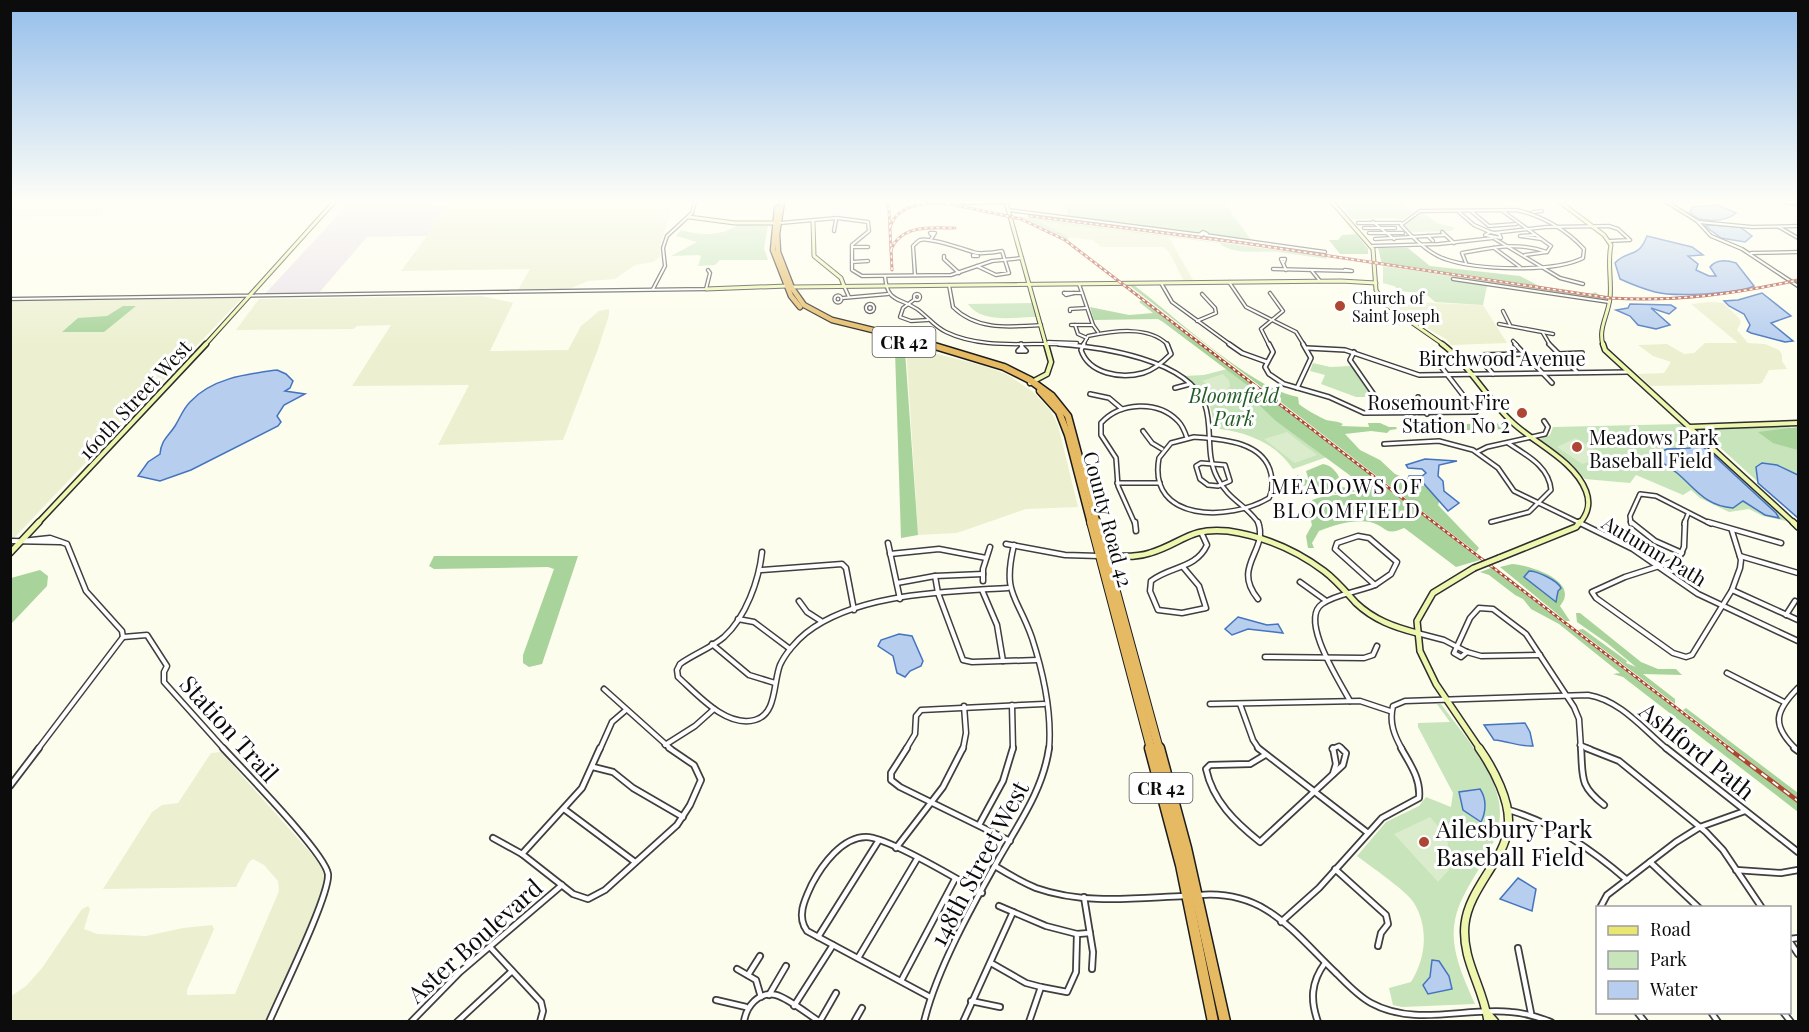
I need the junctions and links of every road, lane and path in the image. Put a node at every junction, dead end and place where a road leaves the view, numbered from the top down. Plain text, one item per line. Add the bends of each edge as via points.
1 (290, 250) edge
2 (663, 250) edge
3 (778, 250) edge
4 (813, 250) edge
5 (852, 250) edge
6 (915, 250) edge
7 (971, 250) edge
8 (1020, 250) edge
9 (1312, 250) edge
10 (1374, 250) edge
11 (1432, 250) edge
12 (1480, 250) edge
13 (1497, 250) edge
14 (1516, 250) edge
15 (1543, 250) edge
16 (1584, 250) edge
17 (1610, 250) edge
18 (1743, 250) edge
19 (1325, 252) dead end
20 (1547, 252) joint
21 (1798, 252) edge
22 (1749, 253) junction
23 (1524, 255) junction
24 (944, 256) dead end
25 (1005, 258) junction
26 (1022, 258) junction
27 (868, 261) dead end
28 (852, 262) junction
29 (1284, 262) dead end
30 (1466, 263) junction
31 (977, 266) junction
32 (1520, 267) junction
33 (1545, 268) junction
34 (1273, 269) dead end
35 (708, 270) dead end
36 (1286, 270) junction
37 (1345, 270) dead end
38 (1312, 271) junction
39 (959, 273) junction
40 (915, 275) junction
41 (885, 276) junction
42 (1453, 279) dead end
43 (1320, 281) junction
44 (1229, 282) junction
45 (1161, 283) junction
46 (1376, 283) junction
47 (1029, 284) junction
48 (1079, 284) junction
49 (949, 285) junction
50 (1583, 285) dead end
51 (844, 286) junction
52 (885, 286) junction
53 (1798, 286) edge
54 (789, 287) junction
55 (653, 289) junction
56 (706, 289) junction
57 (1073, 293) dead end
58 (1082, 293) junction
59 (1270, 293) dead end
60 (888, 294) junction
61 (1202, 294) dead end
62 (252, 295) junction
63 (873, 296) junction
64 (849, 297) junction
65 (843, 298) dead end
66 (915, 298) dead end
67 (10, 299) edge
68 (1609, 302) junction
69 (908, 304) junction
70 (872, 305) dead end
71 (1087, 308) junction
72 (1078, 309) dead end
73 (1503, 311) dead end
74 (928, 320) junction
75 (1272, 320) junction
76 (1197, 321) junction
77 (1499, 324) dead end
78 (1041, 325) junction
79 (1093, 325) junction
80 (1510, 325) junction
81 (1098, 332) junction
82 (1543, 333) junction
83 (1553, 334) dead end
84 (1087, 338) junction
85 (1513, 341) dead end
86 (1046, 343) junction
87 (1083, 345) junction
88 (1306, 348) junction
89 (1354, 352) junction
90 (1582, 353) dead end
91 (1525, 354) junction
92 (1559, 354) junction
93 (1433, 361) dead end
94 (1267, 362) junction
95 (1156, 365) junction
96 (1629, 372) junction
97 (1543, 373) junction
98 (1577, 373) junction
99 (1448, 374) junction
100 (1470, 374) junction
101 (1493, 374) junction
102 (1032, 382) junction
103 (1552, 382) dead end
104 (1190, 384) junction
105 (1175, 388) dead end
106 (1297, 388) junction
107 (1090, 394) dead end
108 (1418, 397) dead end
109 (1122, 409) junction
110 (1387, 414) junction
111 (1427, 414) junction
112 (1544, 421) dead end
113 (1798, 423) edge
114 (1690, 427) junction
115 (1143, 431) dead end
116 (1530, 437) junction
117 (1187, 438) junction
118 (1210, 439) junction
119 (1508, 442) junction
120 (1384, 444) dead end
121 (1162, 449) junction
122 (1477, 452) junction
123 (1211, 463) junction
124 (1117, 483) junction
125 (1160, 483) junction
126 (1221, 484) junction
127 (1539, 503) junction
128 (1244, 510) junction
129 (1688, 514) junction
130 (1491, 522) dead end
131 (1581, 523) junction
132 (1798, 527) edge
133 (1200, 530) junction
134 (1136, 531) dead end
135 (1732, 531) junction
136 (1258, 538) junction
137 (21, 541) junction
138 (10, 542) edge
139 (888, 543) dead end
140 (1781, 543) dead end
141 (1006, 544) dead end
142 (1014, 545) junction
143 (990, 547) dead end
144 (762, 552) dead end
145 (10, 553) edge
146 (1682, 553) junction
147 (890, 554) junction
148 (1104, 556) junction
149 (1740, 556) junction
150 (986, 558) junction
151 (1183, 567) junction
152 (1659, 567) junction
153 (760, 570) junction
154 (1798, 573) edge
155 (983, 574) junction
156 (936, 576) junction
157 (983, 581) dead end
158 (1300, 582) dead end
159 (897, 583) junction
160 (1376, 586) junction
161 (1008, 588) junction
162 (982, 590) junction
163 (1732, 590) junction
164 (938, 593) junction
165 (1349, 595) junction
166 (1258, 599) dead end
167 (900, 600) junction
168 (1324, 600) junction
169 (799, 601) dead end
170 (1795, 601) dead end
171 (1723, 606) junction
172 (854, 610) junction
173 (1786, 615) junction
174 (738, 619) junction
175 (1798, 620) edge
176 (821, 621) junction
177 (1417, 633) junction
178 (123, 637) junction
179 (1798, 641) edge
180 (712, 644) junction
181 (1377, 646) dead end
182 (1459, 647) junction
183 (790, 649) junction
184 (1467, 652) junction
185 (1540, 655) junction
186 (1265, 657) dead end
187 (1329, 659) junction
188 (1037, 660) junction
189 (1003, 661) junction
190 (1727, 673) dead end
191 (775, 683) junction
192 (1798, 688) edge
193 (603, 689) dead end
194 (1567, 696) junction
195 (1445, 699) junction
196 (1350, 701) junction
197 (1784, 702) junction
198 (1045, 704) junction
199 (1210, 704) dead end
200 (1240, 704) junction
201 (1012, 705) junction
202 (964, 706) junction
203 (714, 709) junction
204 (626, 710) junction
205 (1390, 711) junction
206 (1149, 728) junction
207 (665, 745) junction
208 (1580, 745) junction
209 (1798, 751) edge
210 (1265, 755) junction
211 (593, 767) junction
212 (1333, 774) junction
213 (10, 786) edge
214 (1314, 793) junction
215 (932, 802) junction
216 (1604, 805) dead end
217 (564, 809) junction
218 (1508, 809) junction
219 (1745, 811) junction
220 (683, 817) junction
221 (978, 825) junction
222 (1700, 827) junction
223 (1368, 833) junction
224 (493, 838) dead end
225 (879, 840) junction
226 (1010, 841) junction
227 (896, 848) junction
228 (1798, 852) edge
229 (522, 854) junction
230 (917, 859) junction
231 (635, 862) junction
232 (1650, 862) junction
233 (995, 866) junction
234 (1335, 869) junction
235 (1736, 870) junction
236 (1798, 870) edge
237 (955, 879) junction
238 (1627, 880) junction
239 (562, 885) junction
240 (982, 893) junction
241 (1198, 895) junction
242 (1084, 897) junction
243 (999, 906) dead end
244 (1601, 906) edge
245 (1697, 906) edge
246 (1761, 906) edge
247 (1013, 912) junction
248 (1281, 922) junction
249 (1090, 933) junction
250 (1077, 934) junction
251 (818, 937) junction
252 (833, 945) junction
253 (1378, 946) dead end
254 (490, 947) junction
255 (1518, 948) dead end
256 (760, 956) dead end
257 (858, 958) junction
258 (991, 963) junction
259 (1324, 963) junction
260 (786, 966) dead end
261 (737, 969) dead end
262 (1092, 969) dead end
263 (512, 971) junction
264 (748, 975) junction
265 (901, 981) junction
266 (1041, 987) junction
267 (836, 993) dead end
268 (769, 995) junction
269 (761, 997) junction
270 (930, 997) junction
271 (716, 1000) dead end
272 (971, 1001) junction
273 (794, 1006) junction
274 (746, 1007) junction
275 (1000, 1007) dead end
276 (862, 1008) dead end
277 (1487, 1012) junction
278 (1531, 1013) junction
279 (820, 1021) edge
280 (269, 1022) edge
281 (411, 1022) edge
282 (457, 1022) edge
283 (540, 1022) edge
284 (744, 1022) edge
285 (854, 1022) edge
286 (924, 1022) edge
287 (963, 1022) edge
288 (1029, 1022) edge
289 (1213, 1022) edge
290 (1225, 1022) edge
291 (1318, 1022) edge
292 (1488, 1022) edge
293 (1495, 1022) edge
294 (1551, 1022) edge

1 - 62 street, 160th Street West
2 - 55 street via 665,266
3 - 54 highway, County Road 42 / CR 42
4 - 51 street via 822,266 841,278
5 - 28 street
6 - 40 street
7 - 25 street via 976,254 1000,251
8 - 26 street
9 - 19 street
10 - 46 street
11 - 30 street via 1440,257
12 - 30 street via 1462,253
13 - 32 street
14 - 23 street
15 - 20 street
16 - 33 street via 1580,261 1570,266
17 - 68 street
18 - 22 street
20 - 23 street
21 - 22 street
22 - 53 street
23 - 33 street
24 - 39 street
25 - 26 street
25 - 31 street
25 - 31 street via 1009,272 1006,274 990,275
26 - 47 street
27 - 28 street
28 - 41 street via 855,273
29 - 36 street
30 - 32 street
31 - 39 street
32 - 33 street
33 - 50 street
34 - 36 street
35 - 56 street
36 - 38 street
37 - 38 street
38 - 43 street
39 - 40 street
40 - 41 street
41 - 52 street
42 - 68 street
43 - 44 street
43 - 46 street
44 - 45 street
44 - 75 street via 1244,306
45 - 48 street
45 - 76 street via 1169,300
46 - 100 street via 1377,293 1387,307 1441,342
47 - 48 street
47 - 49 street
47 - 78 street
48 - 58 street
49 - 52 street
49 - 78 street via 953,307 968,319 994,326
51 - 52 street
51 - 54 street
51 - 64 street
52 - 60 street
54 - 56 street
54 - 102 highway, County Road 42 / CR 42 via 800,308 821,320 983,363
55 - 56 street
55 - 62 street
57 - 58 street
58 - 71 street
59 - 75 street via 1282,310
60 - 63 street
60 - 69 street
61 - 76 street via 1216,313
62 - 67 street
62 - 137 street, 160th Street West
63 - 64 street
63 - 70 street
64 - 65 street
66 - 69 street
68 - 96 street via 1600,342
69 - 74 street
69 - 74 street via 899,314 902,318
71 - 72 street
71 - 79 street
73 - 80 street
74 - 86 street via 969,340
75 - 88 street via 1295,330
75 - 94 street via 1261,328 1273,351
76 - 94 street via 1244,355
77 - 80 street
78 - 86 street
79 - 81 street
79 - 84 street via 1073,325 1078,334
80 - 82 street
81 - 84 street
81 - 95 street via 1154,335 1171,352
82 - 83 street
82 - 92 street
84 - 87 street
85 - 91 street
86 - 87 street
86 - 102 street via 1051,366 1047,374
87 - 95 street
87 - 95 street via 1081,353 1086,361 1110,373 1137,374
88 - 89 street, Birchwood Avenue
88 - 106 street via 1311,359
89 - 99 street, Birchwood Avenue via 1413,374
89 - 110 street via 1350,360
90 - 92 street
91 - 97 street
91 - 101 street via 1480,355
92 - 98 street
93 - 99 street
94 - 106 street via 1268,373
95 - 104 street
96 - 98 street, Birchwood Avenue
96 - 114 street
97 - 98 street, Birchwood Avenue
97 - 101 street, Birchwood Avenue
97 - 103 street
99 - 100 street, Birchwood Avenue
99 - 111 street via 1476,411
100 - 101 street, Birchwood Avenue
100 - 116 street via 1509,420
102 - 148 highway, County Road 42 / CR 42 via 1063,419
104 - 105 street
104 - 118 street via 1207,407
106 - 110 street via 1356,411
107 - 109 street via 1109,398
108 - 111 street
109 - 117 street via 1144,407 1167,414 1180,423
109 - 124 street via 1105,417 1100,427 1116,458
110 - 111 street
112 - 116 street via 1547,432
113 - 114 street
114 - 132 street
115 - 121 street via 1152,444
116 - 119 street
116 - 131 street via 1567,465 1584,485 1589,507
117 - 118 street
117 - 121 street
118 - 123 street
118 - 128 street via 1241,444 1270,465 1271,496
119 - 122 street
119 - 127 street via 1550,478 1551,490
120 - 122 street via 1444,441
121 - 125 street via 1156,462
122 - 127 street, Autumn Path via 1498,468 1512,489
123 - 126 street
123 - 126 street via 1227,467 1230,481
123 - 126 street via 1197,465 1199,480 1207,485
124 - 125 street
124 - 134 street
125 - 128 street via 1167,497 1187,509 1228,513
126 - 128 street
127 - 130 street via 1527,513
127 - 131 street, Autumn Path
128 - 136 street via 1259,522
129 - 135 street
129 - 146 street via 1684,523 1687,541
129 - 146 street via 1647,493 1640,494 1630,518 1630,523 1655,541
131 - 152 street, Autumn Path
131 - 177 street, bridge via 1568,532 1446,581 1431,592 1419,614
133 - 136 street
133 - 148 street via 1152,553
133 - 151 street via 1207,543 1205,553 1195,563
135 - 140 street
135 - 149 street
136 - 165 street via 1308,560 1335,579
136 - 166 street via 1246,578
137 - 138 street
137 - 145 street, 160th Street West
137 - 178 street via 60,542 69,547 86,591
139 - 147 street
141 - 142 street
142 - 148 street via 1065,555
142 - 161 street
143 - 150 street
144 - 153 street
146 - 152 street via 1676,561
147 - 150 street via 939,549
147 - 159 street
148 - 206 highway, County Road 42 / CR 42
149 - 154 street
149 - 163 street
150 - 155 street
151 - 151 street via 1151,580 1150,591 1160,611 1206,608 1199,586
152 - 171 street, Autumn Path
152 - 171 street via 1594,590 1593,596 1666,650 1681,656 1694,653
153 - 172 street via 842,564
153 - 174 street
155 - 156 street
155 - 157 street
156 - 159 street
156 - 164 street
158 - 168 street
159 - 167 street
160 - 160 street via 1387,579 1397,562 1369,538 1358,536 1335,546 1337,553
160 - 165 street
161 - 162 street
161 - 188 street, 148th Street West via 1029,630
162 - 164 street
162 - 189 street via 997,625
163 - 171 street
163 - 173 street
164 - 167 street
164 - 189 street via 963,660
165 - 168 street
165 - 177 street via 1378,620
167 - 172 street
168 - 187 street via 1316,607 1312,620
169 - 176 street
170 - 173 street
171 - 179 street, Autumn Path
172 - 176 street
173 - 175 street
174 - 180 street via 729,633
174 - 183 street via 754,622
176 - 183 street
177 - 182 street
177 - 195 street via 1425,663
178 - 213 street
178 - 280 street, Station Trail via 147,635 167,666 164,682 326,865 330,875
180 - 191 street via 749,675
180 - 203 street via 680,664 676,673
181 - 187 street via 1368,657
182 - 184 street
182 - 184 street via 1456,656 1464,657
182 - 185 street via 1471,615 1479,608 1490,608 1526,634
183 - 191 street
184 - 185 street via 1481,656
185 - 194 street
186 - 187 street
187 - 196 street
188 - 189 street
188 - 198 street, 148th Street West
190 - 197 street
191 - 203 street via 772,704 755,720 739,720
192 - 197 street
193 - 204 street
194 - 195 street, Ashford Path
194 - 208 street via 1578,713
194 - 219 street, Ashford Path via 1594,696 1612,703
195 - 205 street, Ashford Path via 1405,701
195 - 218 street via 1497,775
196 - 200 street
196 - 205 street
197 - 209 street via 1779,711 1779,726
198 - 201 street
198 - 226 street, 148th Street West via 1049,747 1043,776
199 - 200 street
200 - 210 street via 1253,740
201 - 202 street
201 - 221 street via 1016,739 1012,761
202 - 215 street via 963,748
202 - 215 street via 921,710 916,716 915,734 891,773 893,783
203 - 207 street
204 - 207 street
204 - 211 street via 612,722
205 - 223 street via 1390,724 1421,793 1412,803 1382,818
206 - 241 highway, County Road 42 / CR 42
206 - 241 highway, County Road 42 / CR 42 via 1166,809 1179,836 1193,893
207 - 220 street via 694,765 701,776
208 - 216 street via 1584,786
208 - 222 street via 1619,761
210 - 214 street
210 - 214 street via 1250,764 1210,765 1206,769 1219,800 1250,835 1260,842
211 - 217 street
211 - 220 street via 612,772
212 - 212 street via 1346,759 1346,751 1339,746 1332,748 1336,764
212 - 214 street
214 - 223 street
215 - 221 street
215 - 227 street
217 - 229 street
217 - 231 street
218 - 238 street via 1565,831
218 - 277 street via 1504,843 1467,914 1467,954
219 - 222 street
219 - 228 street, Ashford Path
220 - 231 street
221 - 226 street
222 - 232 street
222 - 235 street via 1723,849
223 - 234 street
224 - 229 street
225 - 227 street
225 - 251 street
225 - 251 street via 855,840 830,859 815,877 805,898 801,923
226 - 233 street, 148th Street West
227 - 230 street
229 - 239 street
230 - 237 street
230 - 257 street
231 - 239 street via 605,890 588,898 579,897
232 - 238 street
232 - 245 street
233 - 240 street, 148th Street West
233 - 242 street via 1038,888
234 - 248 street
234 - 253 street via 1386,915 1388,924
235 - 236 street
235 - 246 street
237 - 240 street
237 - 265 street
238 - 244 street via 1606,896
239 - 254 street, Aster Boulevard
240 - 270 street, 148th Street West
241 - 242 street
241 - 248 street via 1231,895 1247,900
241 - 289 highway
241 - 290 highway
242 - 249 street
243 - 247 street
247 - 250 street
247 - 258 street
248 - 259 street
249 - 250 street
249 - 262 street
250 - 266 street via 1076,972 1067,992
251 - 252 street
252 - 257 street
252 - 273 street
254 - 263 street
254 - 281 street, Aster Boulevard
255 - 278 street
256 - 264 street
257 - 265 street
258 - 266 street
258 - 272 street
259 - 277 street via 1361,996 1389,1010 1419,1014
259 - 291 street via 1312,988
260 - 268 street
261 - 264 street
263 - 282 street
263 - 283 street via 540,1002
264 - 269 street via 756,980
265 - 270 street
266 - 288 street
267 - 279 street
268 - 269 street
268 - 273 street
269 - 274 street
270 - 286 street, 148th Street West
271 - 274 street
272 - 275 street
272 - 287 street
273 - 279 street
274 - 284 street
276 - 285 street
277 - 278 street
277 - 292 street
277 - 293 street
278 - 294 street

